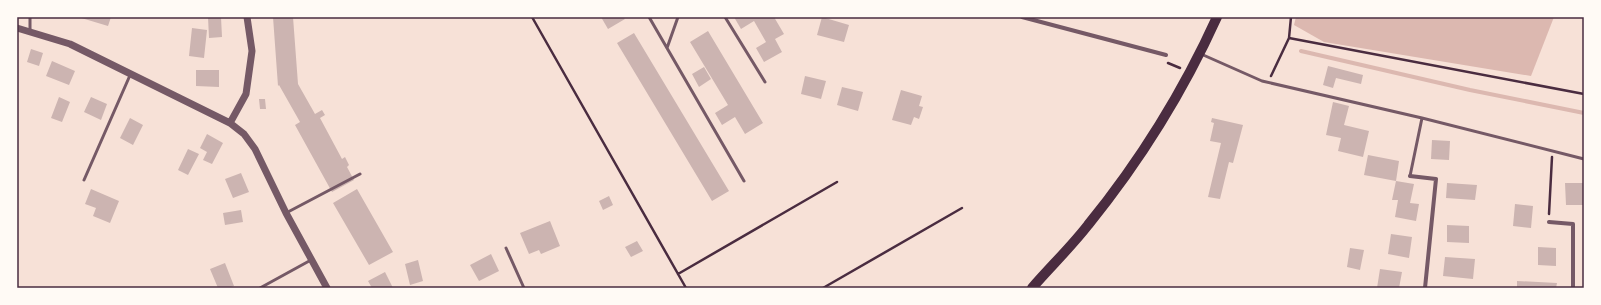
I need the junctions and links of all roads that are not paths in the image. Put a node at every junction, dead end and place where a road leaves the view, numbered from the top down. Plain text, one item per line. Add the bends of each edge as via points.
1 (30, 17) edge
2 (247, 17) edge
3 (649, 17) edge
4 (678, 17) edge
5 (724, 17) edge
6 (1022, 17) edge
7 (1217, 17) edge
8 (17, 28) edge
9 (30, 32) junction
10 (667, 48) junction
11 (1200, 54) junction
12 (1166, 55) dead end
13 (131, 72) junction
14 (765, 82) dead end
15 (1422, 118) junction
16 (230, 123) junction
17 (1584, 159) edge
18 (360, 174) dead end
19 (1410, 176) joint
20 (84, 180) dead end
21 (744, 181) dead end
22 (286, 213) junction
23 (1549, 222) road end
24 (506, 248) dead end
25 (312, 259) junction
26 (260, 288) edge
27 (327, 288) edge
28 (524, 288) edge
29 (1032, 288) edge
30 (1425, 288) edge
31 (1573, 288) edge

1 - 9 lane
2 - 16 street via 252,51 246,94
3 - 10 lane
4 - 10 lane
5 - 14 lane
6 - 12 street
7 - 11 main road
8 - 9 street
9 - 13 street via 70,44
10 - 21 lane
11 - 15 lane via 1268,82
11 - 29 main road via 1143,152 1088,226
13 - 16 street
13 - 20 lane
15 - 17 lane
15 - 19 lane
16 - 22 street via 244,134 255,150
18 - 22 lane
19 - 30 street via 1436,179
22 - 25 street
23 - 31 street via 1573,224
24 - 28 lane
25 - 26 lane
25 - 27 street

